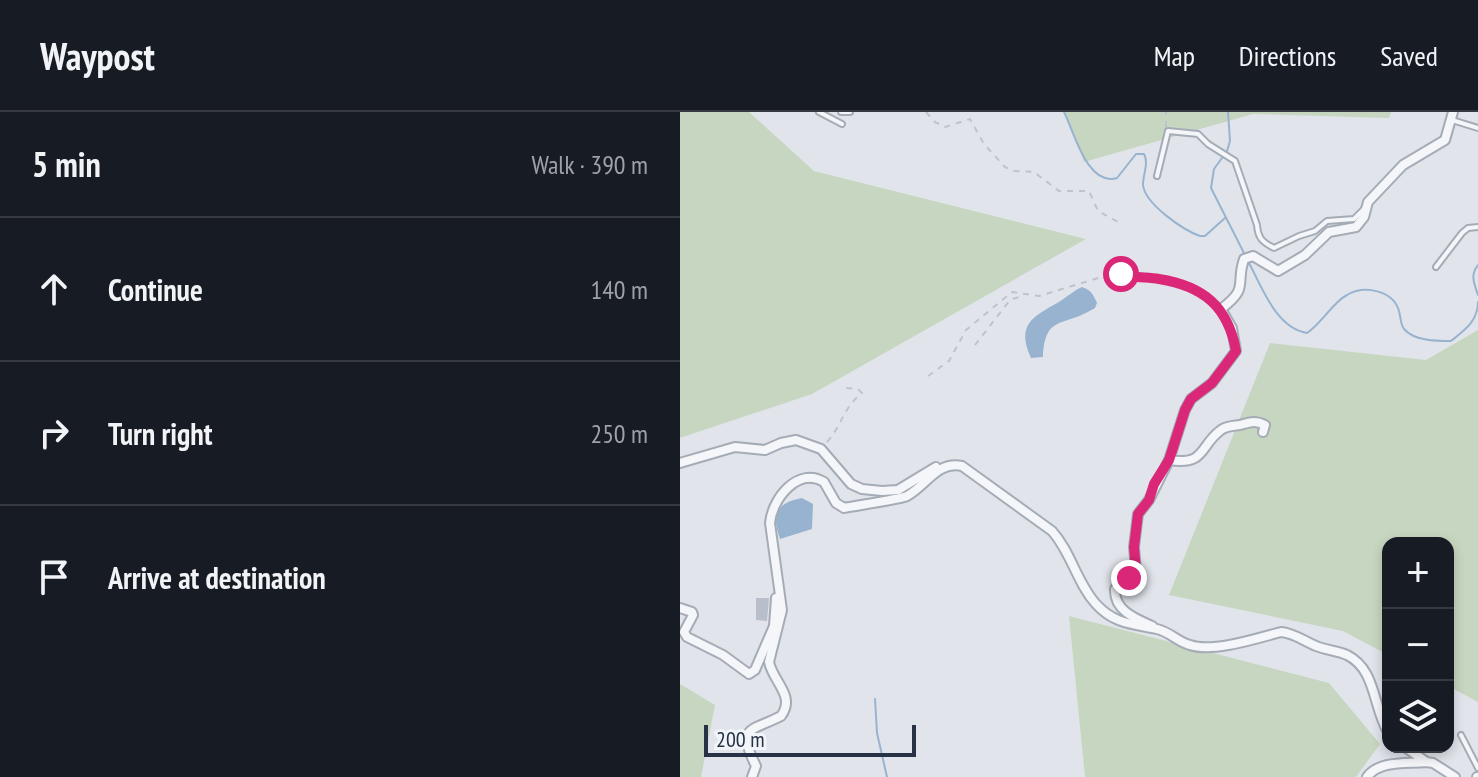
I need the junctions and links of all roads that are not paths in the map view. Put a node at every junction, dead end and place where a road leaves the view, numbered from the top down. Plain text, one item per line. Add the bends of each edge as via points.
1 (819, 112) edge
2 (841, 112) edge
3 (850, 112) edge
4 (1452, 116) edge
5 (842, 124) dead end
6 (1478, 128) edge
7 (1157, 176) dead end
8 (1367, 206) junction
9 (1478, 227) edge
10 (1436, 267) dead end
11 (1263, 432) dead end
12 (1169, 460) junction
13 (680, 463) edge
14 (945, 466) junction
15 (773, 558) junction
16 (680, 608) edge
17 (1157, 629) junction
18 (1382, 721) edge
19 (1461, 735) dead end
20 (1413, 753) edge
21 (1426, 762) junction
22 (1478, 768) edge
23 (752, 777) edge
24 (1367, 777) edge
25 (1455, 777) edge

1 - 5 lane
2 - 3 lane
4 - 6 lane
4 - 8 street via 1445,140 1403,165
7 - 8 lane via 1168,131 1198,134 1232,157 1257,234 1274,248 1327,221 1354,219
8 - 12 street via 1356,227 1329,232 1278,271 1249,256 1242,264 1238,293 1221,309 1236,351 1212,383 1191,399
9 - 10 lane via 1462,233
11 - 12 street via 1265,425 1256,420 1226,427 1191,460
12 - 17 street via 1138,514 1136,571 1114,592 1129,615
13 - 14 street via 735,447 765,450 791,440 821,449 851,484 871,491 898,490
14 - 15 street via 906,496 844,508 824,482 801,478 774,505
14 - 17 street via 962,466 1043,522 1062,541 1086,591 1107,615
15 - 16 street via 776,619 752,673 687,637 692,612
15 - 23 street via 782,610 769,662 787,705 781,716 749,732 747,746 756,766
17 - 18 street via 1200,647 1289,633 1346,655 1364,669
19 - 22 lane
20 - 21 street
21 - 24 street via 1380,766
21 - 25 street

